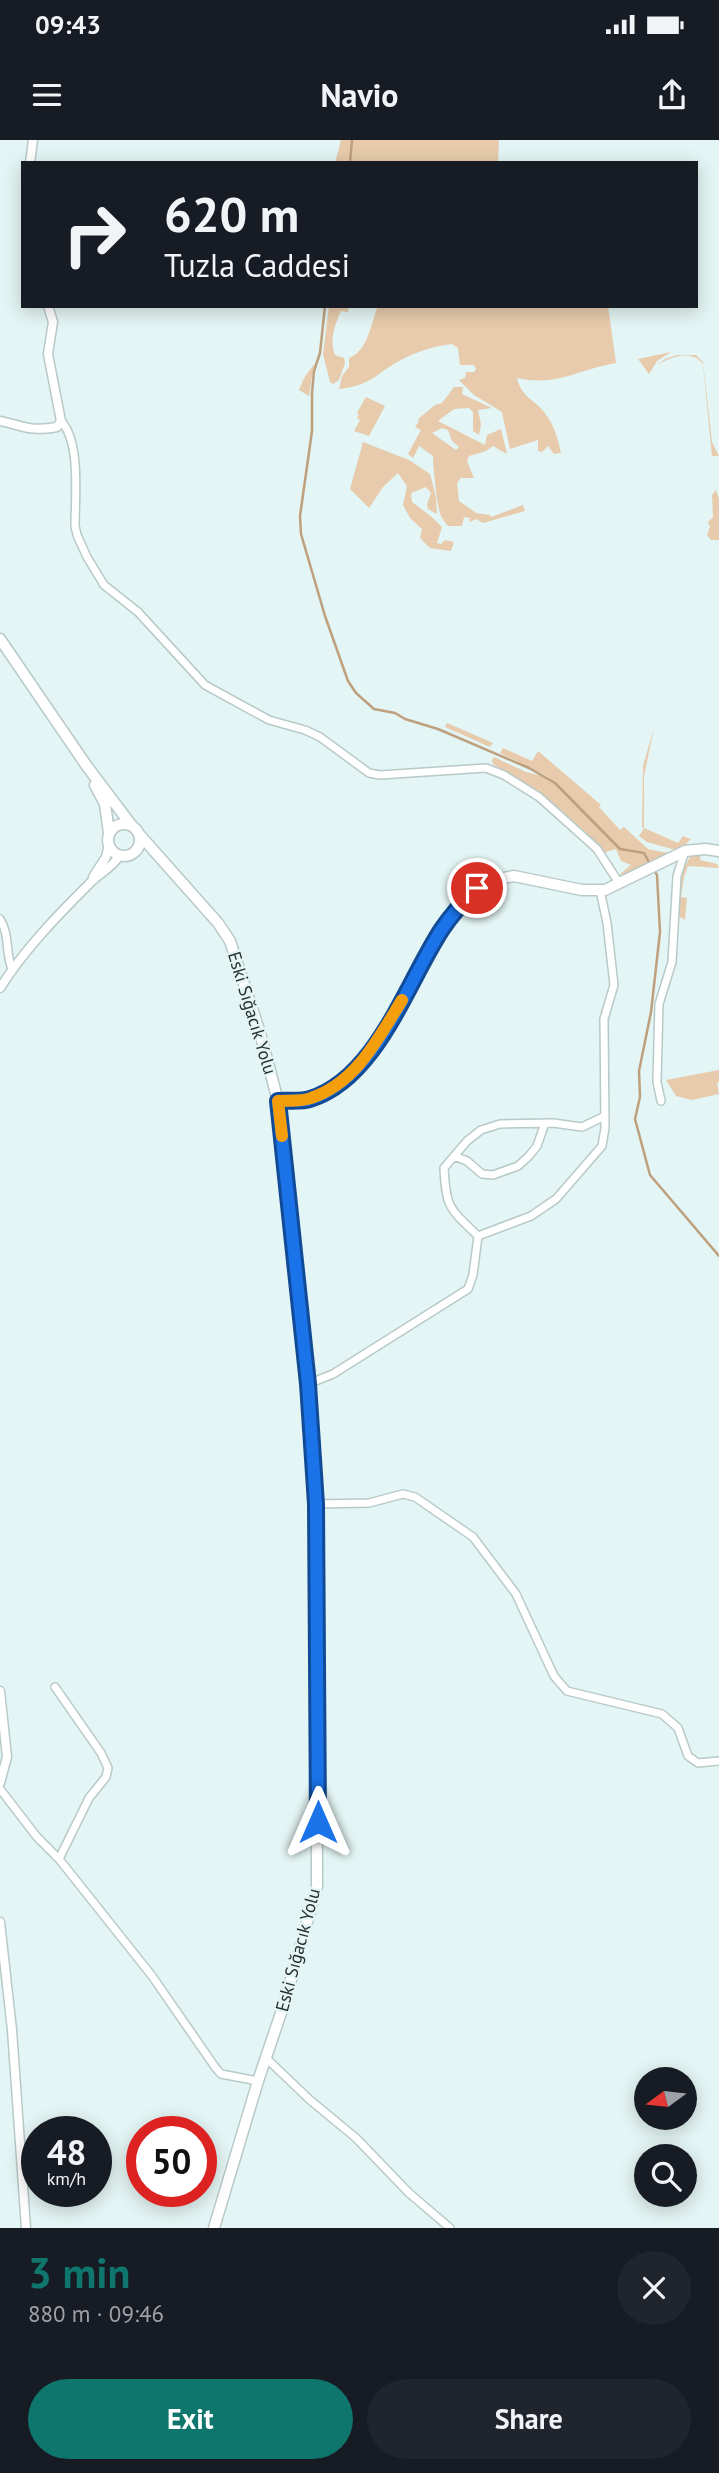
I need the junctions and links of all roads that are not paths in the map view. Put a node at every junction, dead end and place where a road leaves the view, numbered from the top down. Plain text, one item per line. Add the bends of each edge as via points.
1 (33, 140) edge
2 (30, 161) edge
3 (48, 308) edge
4 (0, 421) edge
5 (61, 421) junction
6 (0, 639) edge
7 (86, 765) junction
8 (135, 830) junction
9 (109, 839) junction
10 (685, 851) junction
11 (719, 851) edge
12 (125, 855) junction
13 (159, 858) junction
14 (90, 883) junction
15 (619, 883) junction
16 (600, 890) junction
17 (0, 919) edge
18 (12, 969) junction
19 (0, 988) edge
20 (278, 1101) junction
21 (661, 1101) dead end
22 (605, 1116) junction
23 (544, 1123) junction
24 (454, 1156) junction
25 (478, 1236) junction
26 (308, 1384) junction
27 (316, 1504) junction
28 (55, 1687) dead end
29 (0, 1690) edge
30 (719, 1761) edge
31 (0, 1783) edge
32 (0, 1789) edge
33 (0, 1800) edge
34 (15, 1808) junction
35 (59, 1859) junction
36 (0, 1922) edge
37 (266, 2058) junction
38 (258, 2081) junction
39 (26, 2228) edge
40 (214, 2228) edge
41 (450, 2228) edge

1 - 2 street
3 - 5 street via 52,322 48,355
4 - 5 street via 30,430 57,427
5 - 15 street via 74,449 76,535 87,557 104,585 138,612 205,685 269,720 320,737 369,773 486,768 504,775 539,797 597,849
6 - 7 main road
7 - 8 main road, Eski Sığacık Yolu
7 - 9 main road via 104,804
8 - 9 main road via 122,824 112,829
8 - 12 main road via 140,844
8 - 13 main road, Eski Sığacık Yolu
9 - 12 main road
9 - 14 street via 106,857
10 - 11 main road
10 - 15 main road
10 - 21 street via 677,876 672,962 659,1004 657,1082
12 - 13 main road
12 - 14 street
13 - 20 main road, Eski Sığacık Yolu via 230,941
14 - 18 street
15 - 16 main road
16 - 20 main road via 514,876 477,888 442,929 363,1062 338,1085 309,1099
16 - 22 street via 614,985 604,1019
17 - 18 street via 6,929
18 - 19 street
20 - 26 main road, Eski Sığacık Yolu
22 - 23 street via 582,1127
22 - 25 street via 602,1146 556,1199 531,1216
23 - 24 street via 500,1124 481,1130
23 - 24 street via 537,1146 518,1166 482,1174
24 - 25 street via 444,1168 446,1199 450,1209
25 - 26 street via 467,1289 333,1374
26 - 27 main road, Eski Sığacık Yolu
27 - 30 street via 369,1503 403,1494 415,1497 473,1537 516,1594 554,1676 567,1691 662,1714 678,1728 688,1756 698,1763
27 - 37 main road, Eski Sığacık Yolu via 317,1885
28 - 35 street via 108,1768
29 - 31 street via 7,1757
32 - 34 street
33 - 34 street
34 - 35 street
35 - 38 street via 152,1976 221,2074
36 - 39 street
37 - 38 main road, Eski Sığacık Yolu
37 - 41 street
38 - 40 main road, Eski Sığacık Yolu

